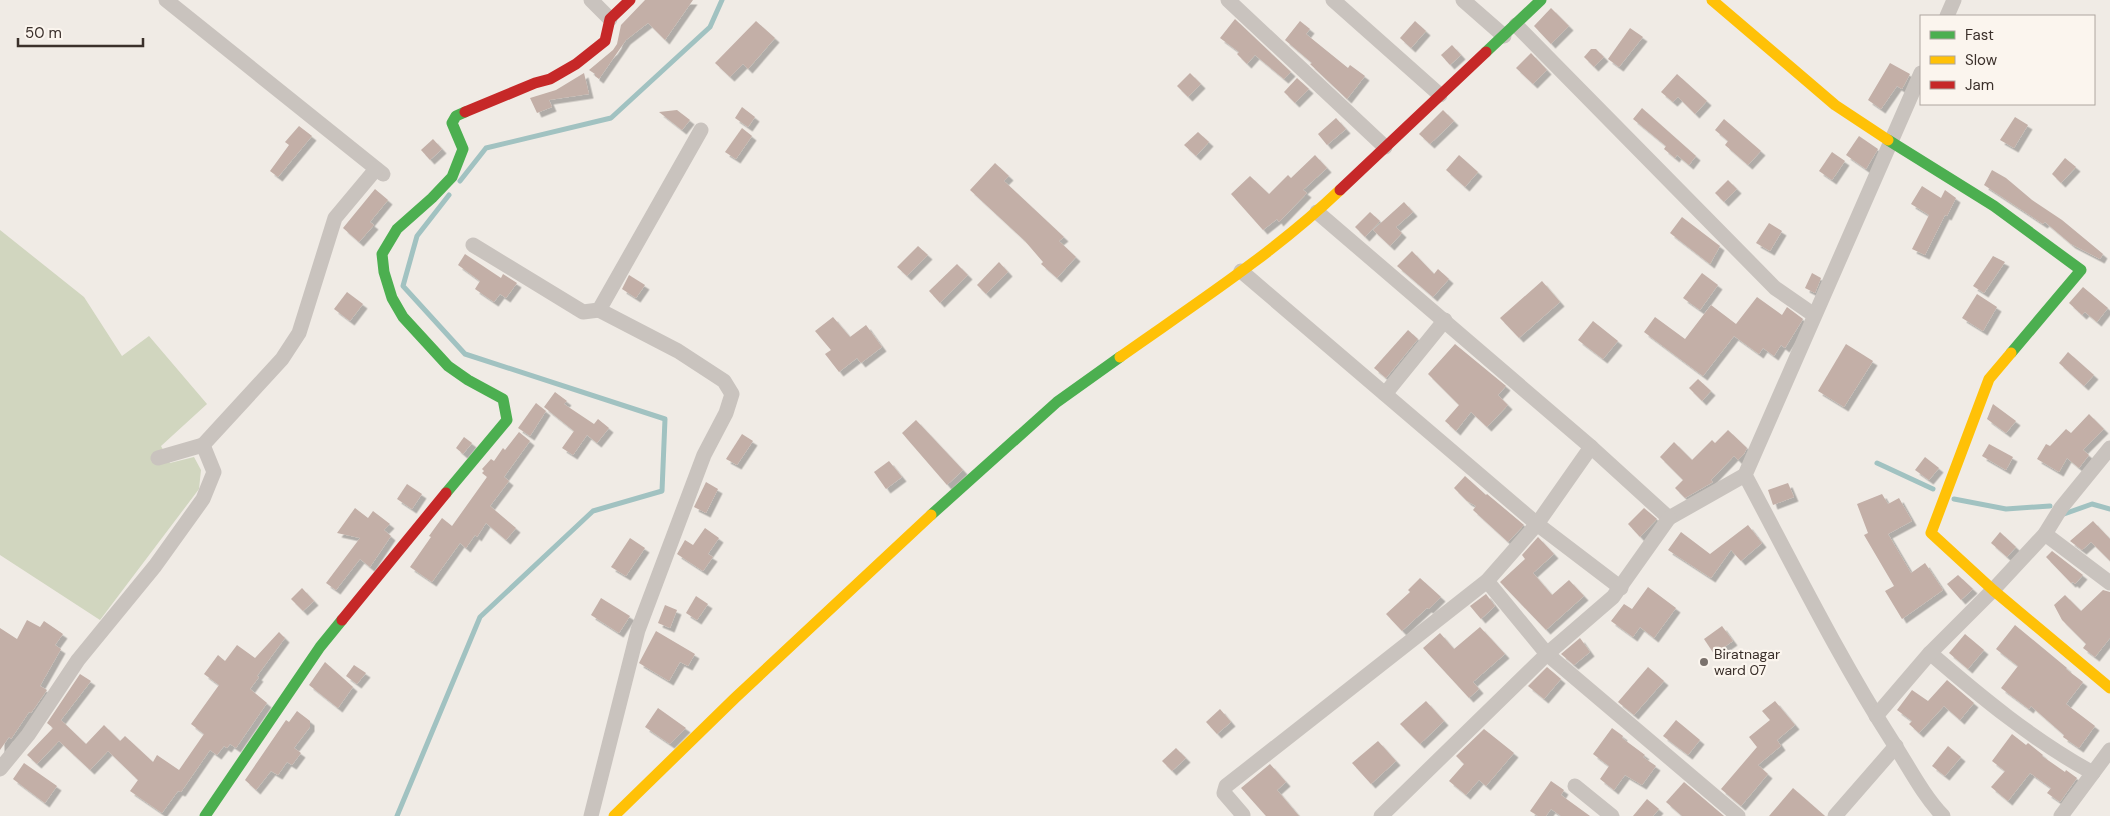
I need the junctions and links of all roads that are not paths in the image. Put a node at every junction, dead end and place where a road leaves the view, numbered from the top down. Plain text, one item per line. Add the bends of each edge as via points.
1 (166, 0) edge
2 (590, 0) edge
3 (630, 0) edge
4 (1228, 0) edge
5 (1333, 0) edge
6 (1463, 0) edge
7 (1541, 0) edge
8 (1712, 0) edge
9 (1954, 0) edge
10 (1947, 15) edge
11 (610, 19) junction
12 (1516, 25) junction
13 (1504, 36) junction
14 (1920, 75) edge
15 (1440, 95) junction
16 (701, 130) dead end
17 (1890, 142) junction
18 (1386, 147) junction
19 (1317, 212) junction
20 (473, 245) dead end
21 (1240, 271) junction
22 (599, 310) junction
23 (1814, 315) junction
24 (1445, 320) junction
25 (1385, 394) junction
26 (203, 445) junction
27 (1591, 447) junction
28 (2110, 448) edge
29 (158, 458) dead end
30 (1745, 475) junction
31 (1669, 518) junction
32 (1537, 524) junction
33 (2045, 534) junction
34 (1487, 581) junction
35 (2110, 583) edge
36 (1621, 588) junction
37 (1993, 590) junction
38 (1930, 652) junction
39 (1547, 654) junction
40 (2110, 688) edge
41 (1876, 716) junction
42 (1896, 746) junction
43 (2110, 750) edge
44 (0, 769) edge
45 (2092, 773) junction
46 (1574, 786) dead end
47 (205, 816) edge
48 (591, 816) edge
49 (614, 816) edge
50 (1243, 816) edge
51 (1381, 816) edge
52 (1612, 816) edge
53 (1738, 816) edge
54 (1836, 816) edge
55 (1943, 816) edge
56 (2061, 816) edge

1 - 26 street via 380,172 335,218 299,333 282,360
2 - 11 street
3 - 11 street
4 - 18 street
5 - 15 street
6 - 13 street
7 - 12 street
8 - 17 street via 1834,105
9 - 10 street
11 - 47 street via 605,41 576,64 550,79 456,116 452,123 464,149 452,177 396,229 382,254 392,298 403,317 448,366 503,399 507,420 320,647
12 - 13 street
12 - 23 street via 1776,288
13 - 15 street
14 - 17 street
15 - 18 street
16 - 22 street
17 - 23 street
17 - 37 street via 1994,206 2081,270 1989,379 1931,533
18 - 19 street
19 - 21 street
19 - 24 street
20 - 22 street via 582,312
21 - 25 street
21 - 49 street via 1057,402 846,593
22 - 48 street via 678,351 724,381 732,394 701,464 638,630
23 - 30 street
24 - 25 street
24 - 27 street
25 - 32 street
26 - 29 street
26 - 44 street via 214,472 203,499 155,566 78,660 28,735
27 - 31 street
27 - 32 street
28 - 33 street via 2061,508
30 - 31 street
30 - 41 street
31 - 36 street
32 - 34 street
32 - 36 street
33 - 35 street
33 - 37 street
34 - 39 street
34 - 50 street via 1226,786 1224,793
36 - 39 street
37 - 38 street
37 - 40 street
38 - 41 street
38 - 45 street via 1986,702 2060,755
39 - 51 street
39 - 53 street
41 - 42 street
42 - 54 street
42 - 55 street via 1928,800
43 - 45 street
45 - 56 street
46 - 52 street

